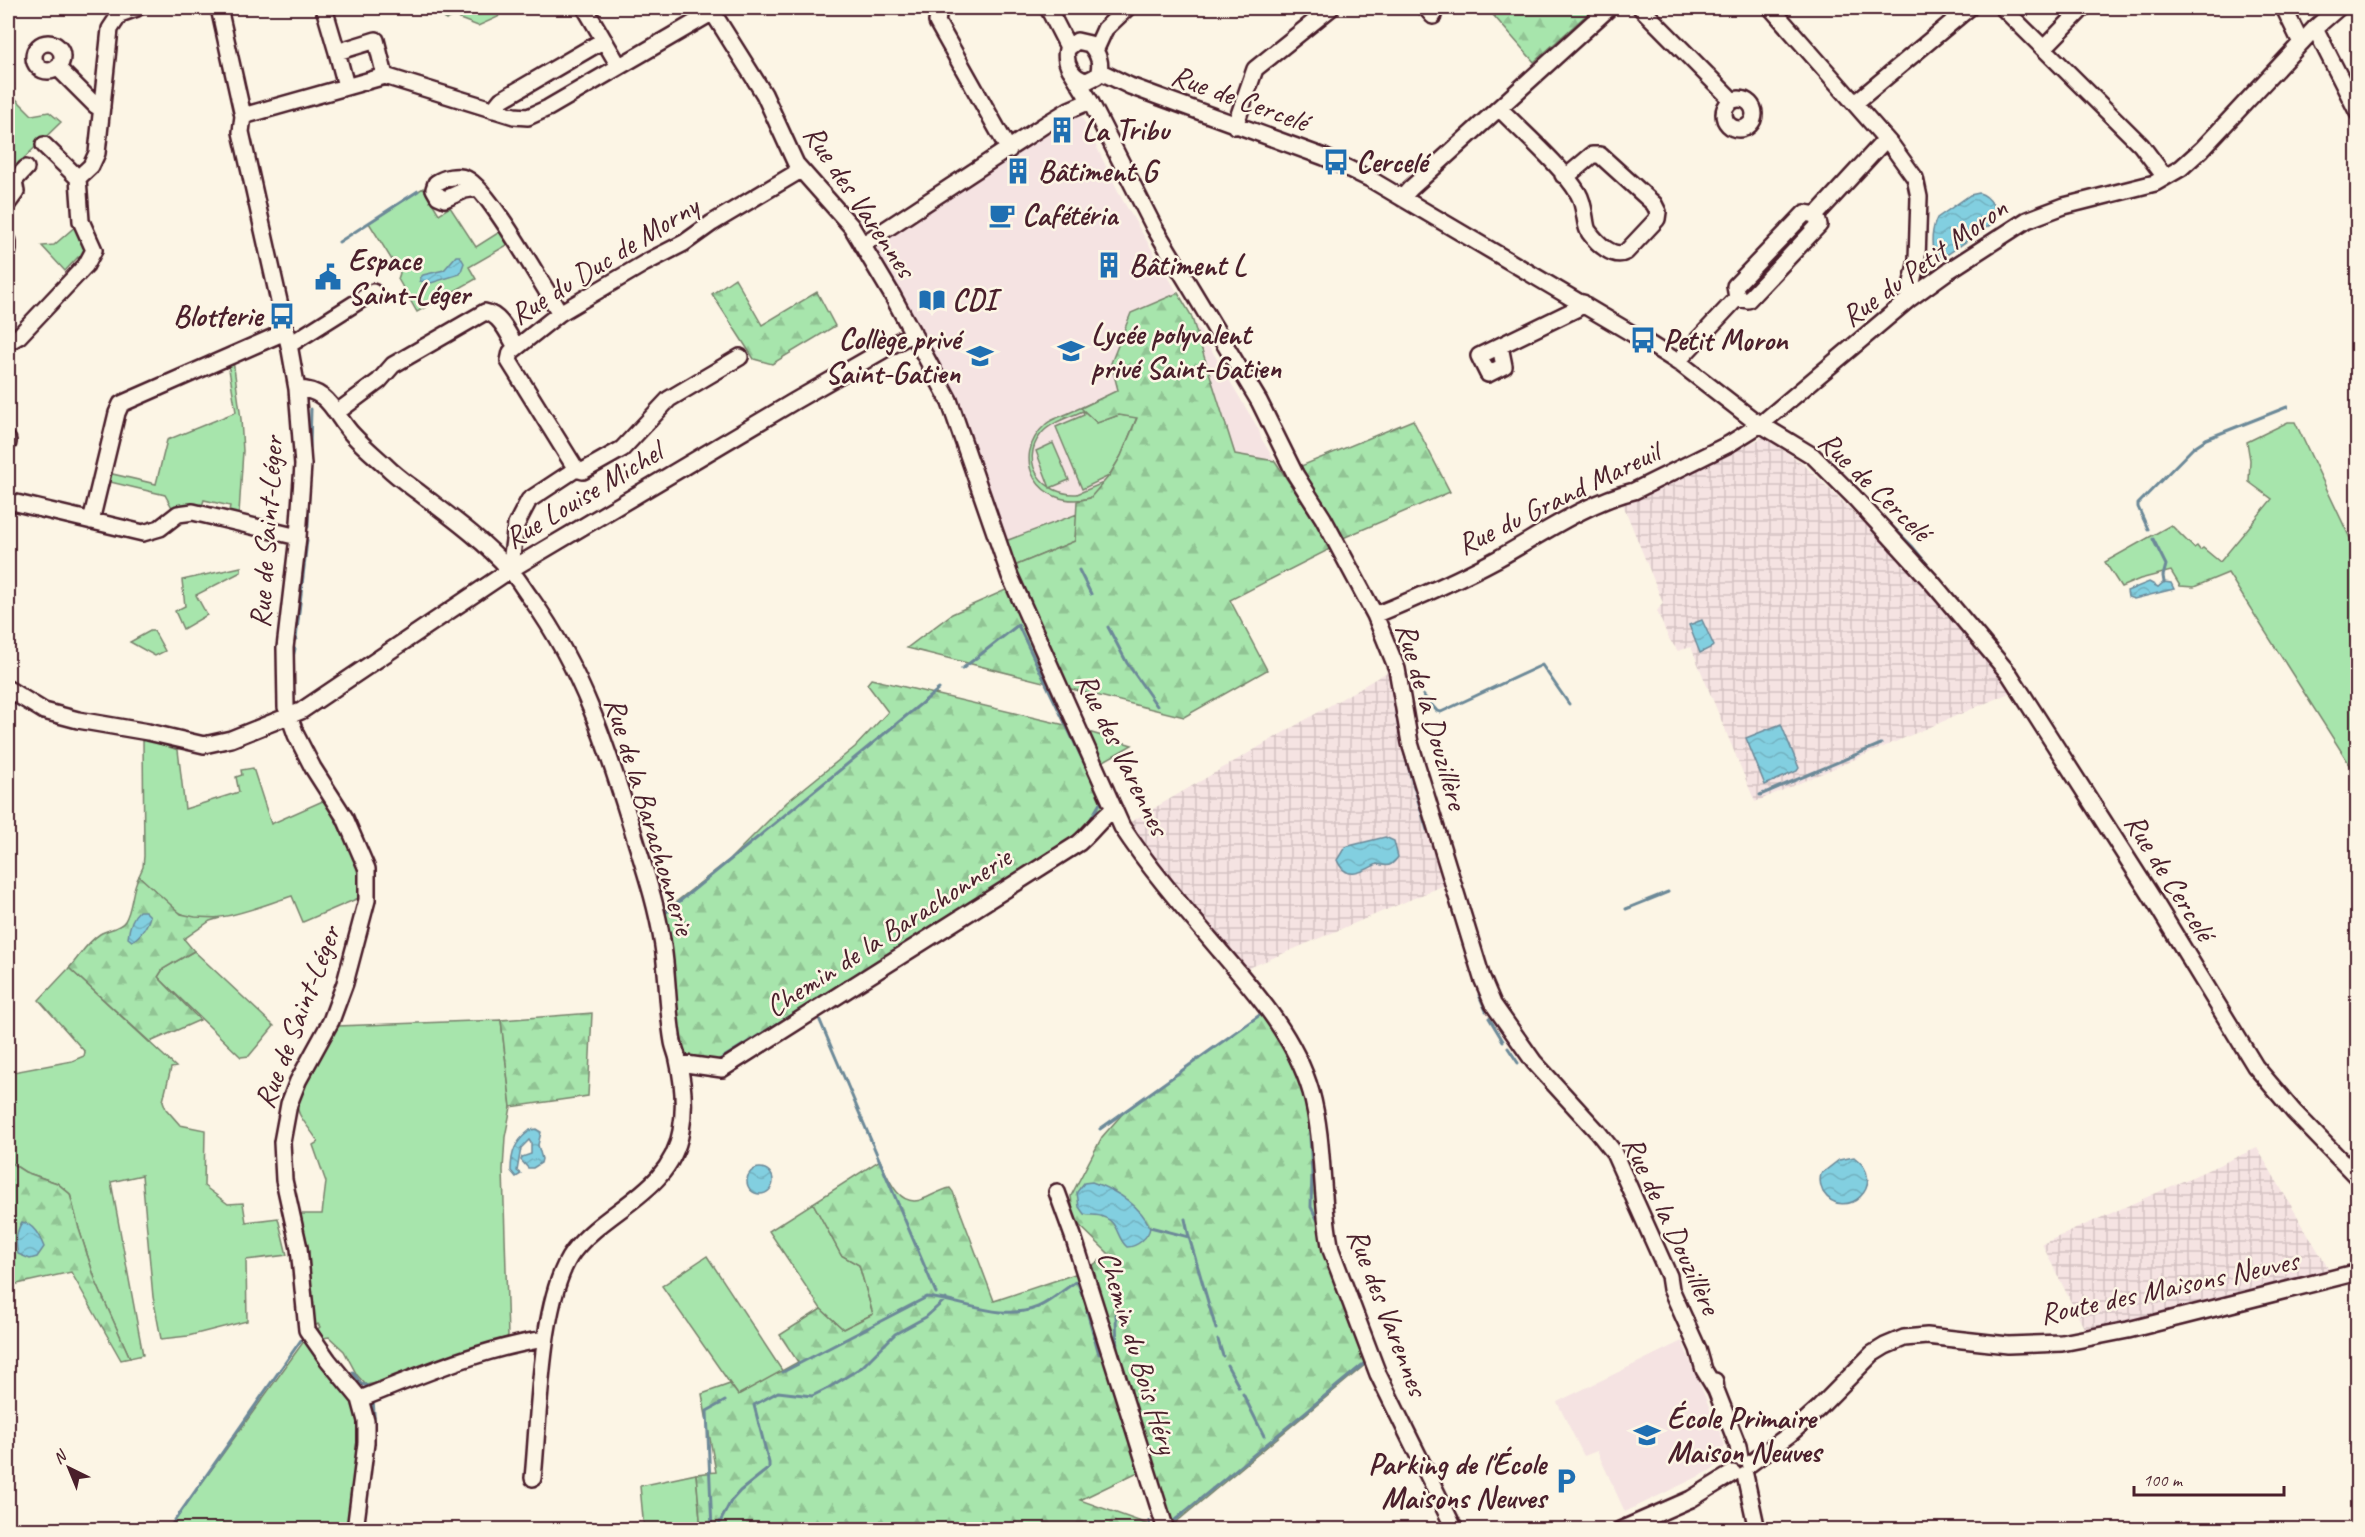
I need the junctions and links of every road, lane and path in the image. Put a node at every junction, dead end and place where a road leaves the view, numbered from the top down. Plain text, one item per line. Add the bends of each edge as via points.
1 (137, 8) edge
2 (219, 8) edge
3 (324, 8) edge
4 (585, 8) edge
5 (1047, 8) edge
6 (1127, 8) edge
7 (1331, 8) edge
8 (1609, 8) edge
9 (1641, 8) edge
10 (1969, 8) edge
11 (2003, 8) edge
12 (2083, 8) edge
13 (2284, 8) edge
14 (2338, 8) edge
15 (939, 9) edge
16 (711, 10) edge
17 (1781, 11) edge
18 (2314, 28) junction
19 (604, 40) junction
20 (2301, 43) junction
21 (1082, 45) junction
22 (2044, 48) junction
23 (337, 52) junction
24 (619, 66) junction
25 (58, 68) dead end
26 (1072, 72) junction
27 (385, 76) junction
28 (1093, 76) junction
29 (346, 86) junction
30 (1090, 101) junction
31 (1730, 102) dead end
32 (1855, 103) junction
33 (102, 107) junction
34 (1499, 108) junction
35 (493, 110) junction
36 (2358, 113) edge
37 (243, 116) junction
38 (1235, 126) junction
39 (1886, 139) junction
40 (44, 146) dead end
41 (1009, 150) junction
42 (26, 168) dead end
43 (801, 170) junction
44 (1563, 175) junction
45 (2165, 177) junction
46 (78, 178) junction
47 (477, 188) dead end
48 (1402, 198) junction
49 (8, 203) edge
50 (8, 242) edge
51 (862, 245) junction
52 (8, 250) edge
53 (373, 292) dead end
54 (1908, 300) junction
55 (1583, 303) junction
56 (560, 313) junction
57 (914, 333) junction
58 (8, 338) edge
59 (287, 338) junction
60 (1500, 346) dead end
61 (516, 347) junction
62 (740, 357) dead end
63 (1677, 362) junction
64 (297, 389) junction
65 (336, 412) junction
66 (1761, 424) junction
67 (576, 469) junction
68 (8, 501) edge
69 (90, 521) junction
70 (298, 537) junction
71 (510, 570) junction
72 (1376, 615) junction
73 (8, 689) edge
74 (288, 716) junction
75 (1114, 809) junction
76 (679, 1063) junction
77 (2358, 1178) edge
78 (1057, 1192) dead end
79 (2358, 1272) edge
80 (545, 1339) junction
81 (360, 1399) junction
82 (1742, 1467) junction
83 (533, 1478) dead end
84 (355, 1530) edge
85 (1166, 1530) edge
86 (1455, 1530) edge
87 (1620, 1530) edge
88 (1757, 1530) edge

1 - 33 street via 120,14 110,29
2 - 37 street, Rue de Saint-Léger
3 - 23 street
4 - 19 street
5 - 21 street via 1057,26
6 - 21 street via 1105,30
7 - 38 street via 1256,69
8 - 34 street
9 - 31 street
10 - 32 street
11 - 22 street
12 - 22 street
13 - 20 street
14 - 18 street, Rue du Petit Moron
15 - 41 street via 937,22
16 - 24 street
16 - 43 street, Rue des Varennes via 764,94
17 - 32 street
18 - 20 street, Rue du Petit Moron
18 - 36 street
19 - 24 street
19 - 35 street via 501,100
20 - 45 street, Rue du Petit Moron via 2202,150
21 - 26 street via 1066,57
21 - 28 street via 1099,60
22 - 45 street via 2141,145
23 - 27 street via 376,40
23 - 29 street
24 - 35 street via 534,115 522,117
25 - 33 street via 96,106
26 - 28 street via 1078,79
26 - 30 street, Rue de la Douzillère
27 - 29 street
27 - 35 street
28 - 30 street, Rue de la Douzillère
28 - 38 street, Rue de Cercelé
29 - 37 street
30 - 41 street via 1069,110
30 - 72 street, Rue de la Douzillère via 1154,227 1259,401 1295,474
32 - 39 street
33 - 46 street via 95,160
34 - 44 street
34 - 48 street
37 - 59 street, Rue de Saint-Léger via 241,132
38 - 48 street, Rue de Cercelé via 1335,162
39 - 54 street via 1915,178 1919,197 1917,260
39 - 63 street via 1816,215 1819,225 1748,300 1737,298
40 - 46 street
41 - 51 street
42 - 49 street via 14,181 16,192
43 - 51 street, Rue des Varennes via 840,211
43 - 56 street, Rue du Duc de Morny via 684,243
44 - 44 street via 1592,155 1599,155 1654,204 1658,219 1629,250 1614,254 1588,231 1582,201
45 - 54 street, Rue du Petit Moron via 2028,220
46 - 58 street via 81,221 94,250 91,257 20,336
47 - 56 street via 491,203
48 - 55 street, Rue de Cercelé
50 - 52 street
51 - 57 street, Rue des Varennes
53 - 59 street
54 - 66 street, Rue du Petit Moron
55 - 60 street
55 - 63 street, Rue de Cercelé
56 - 61 street, Rue du Duc de Morny
57 - 71 street, Rue Louise Michel
57 - 75 street, Rue des Varennes via 948,400 1010,576
59 - 64 street, Rue de Saint-Léger
59 - 69 street via 122,404
61 - 65 street via 498,318 485,312 393,365 379,381
61 - 67 street, Rue du Duc de Morny via 509,361
62 - 67 street via 669,399 622,448 583,471
63 - 66 street, Rue de Cercelé
64 - 65 street, Rue de la Barachonnerie via 318,392
64 - 70 street, Rue de Saint-Léger via 303,465
65 - 71 street, Rue de la Barachonnerie via 351,433 393,473
66 - 72 street, Rue du Grand Mareuil via 1729,444 1634,491 1619,494 1416,599
66 - 77 street, Rue de Cercelé via 1813,456 1840,483 1930,580 2010,675 2151,894 2255,1066
67 - 71 street via 529,500 516,525
68 - 69 street
69 - 70 street via 143,533 160,528 178,514 193,512
70 - 74 street, Rue de Saint-Léger via 285,648
71 - 74 street, Rue Louise Michel
71 - 76 street, Rue de la Barachonnerie via 558,641 606,743 662,936 673,1042
72 - 82 street, Rue de la Douzillère via 1396,669 1410,743 1482,978 1500,1014 1534,1062 1613,1151 1669,1276 1701,1363 1716,1390 1737,1442
73 - 74 street, Rue Louise Michel via 44,711 204,745 231,739
74 - 81 street, Rue de Saint-Léger via 345,818 367,869 367,900 345,983 331,1021 298,1081 282,1142 284,1180 299,1248 307,1329
75 - 76 street, Chemin de la Barachonnerie via 1078,843 723,1069
75 - 86 street, Rue des Varennes via 1147,861 1267,1005 1300,1065 1315,1110 1331,1250 1378,1374
76 - 80 street, Rue de la Barachonnerie via 683,1116 681,1135 670,1164 658,1180 573,1252 562,1272
78 - 85 street, Chemin du Bois Héry
79 - 82 street, Route des Maisons Neuves via 2062,1343 2008,1345 1932,1336 1904,1338 1872,1354 1790,1434
80 - 81 street via 457,1361
80 - 83 street, Rue de la Barachonnerie
81 - 84 street, Rue de Saint-Léger via 366,1443
82 - 87 street, Route des Maisons Neuves via 1691,1499
82 - 88 street, Rue de la Douzillère

